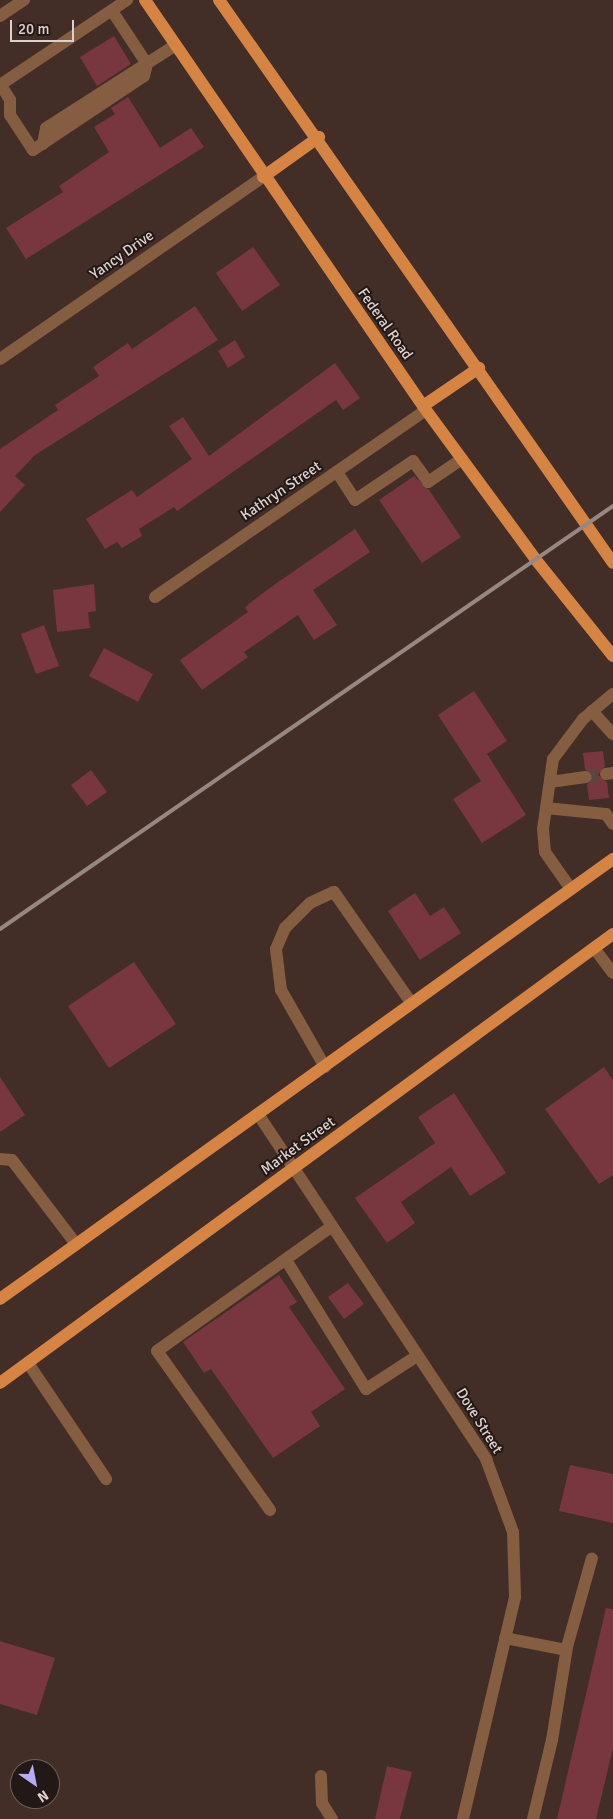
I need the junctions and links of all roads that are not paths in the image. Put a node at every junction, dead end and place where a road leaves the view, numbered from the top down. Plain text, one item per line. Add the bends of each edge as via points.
1 (24, 0) edge
2 (127, 0) edge
3 (145, 0) edge
4 (219, 0) edge
5 (112, 11) junction
6 (0, 16) edge
7 (174, 46) junction
8 (147, 64) junction
9 (1, 86) edge
10 (319, 137) junction
11 (264, 177) junction
12 (0, 360) edge
13 (479, 368) junction
14 (424, 408) junction
15 (462, 459) junction
16 (337, 472) junction
17 (613, 563) edge
18 (155, 597) dead end
19 (613, 656) edge
20 (613, 694) edge
21 (592, 711) junction
22 (613, 734) edge
23 (586, 777) tunnel mouth
24 (550, 782) junction
25 (546, 808) junction
26 (611, 815) edge
27 (613, 858) edge
28 (571, 889) junction
29 (613, 934) edge
30 (594, 948) junction
31 (613, 973) edge
32 (410, 1001) junction
33 (325, 1067) junction
34 (258, 1114) junction
35 (0, 1159) edge
36 (294, 1169) junction
37 (332, 1226) junction
38 (76, 1244) junction
39 (286, 1260) junction
40 (0, 1299) edge
41 (417, 1356) junction
42 (28, 1363) junction
43 (0, 1383) edge
44 (106, 1479) dead end
45 (270, 1510) dead end
46 (592, 1558) dead end
47 (505, 1638) junction
48 (566, 1650) junction
49 (321, 1776) dead end
50 (332, 1819) edge
51 (464, 1819) edge
52 (533, 1819) edge

1 - 6 street
2 - 5 street
3 - 7 main road, Federal Road
4 - 10 main road
5 - 8 street
5 - 9 street
7 - 8 street
7 - 11 main road, Federal Road
8 - 9 street via 144,76 38,147 10,115 10,100
10 - 11 main road
10 - 13 main road
11 - 12 street, Yancy Drive
11 - 14 main road, Federal Road
13 - 14 main road
13 - 17 main road
14 - 15 main road, Federal Road
14 - 16 street, Kathryn Street
15 - 16 street via 428,482 413,461 355,500
15 - 19 main road, Federal Road
16 - 18 street, Kathryn Street
20 - 21 street
21 - 22 street
21 - 24 street via 553,759
23 - 24 street
24 - 25 street
25 - 26 street
25 - 28 street via 545,852
27 - 28 main road
28 - 32 main road
29 - 30 main road, Market Street
30 - 31 street
30 - 36 main road, Market Street
32 - 33 main road
32 - 33 street via 334,892 310,903 285,928 276,949 281,990
33 - 34 main road
34 - 36 street, Dove Street
34 - 38 main road
35 - 38 street via 12,1160
36 - 37 street, Dove Street
36 - 42 main road, Market Street
37 - 39 street
37 - 41 street, Dove Street
38 - 40 main road
39 - 41 street via 366,1389
39 - 45 street via 157,1351
41 - 47 street, Dove Street via 486,1459 513,1532 515,1598
42 - 43 main road, Market Street
42 - 44 street
46 - 48 street
47 - 48 street
47 - 51 street, Dove Street
48 - 52 street via 552,1740
49 - 50 street via 322,1802

